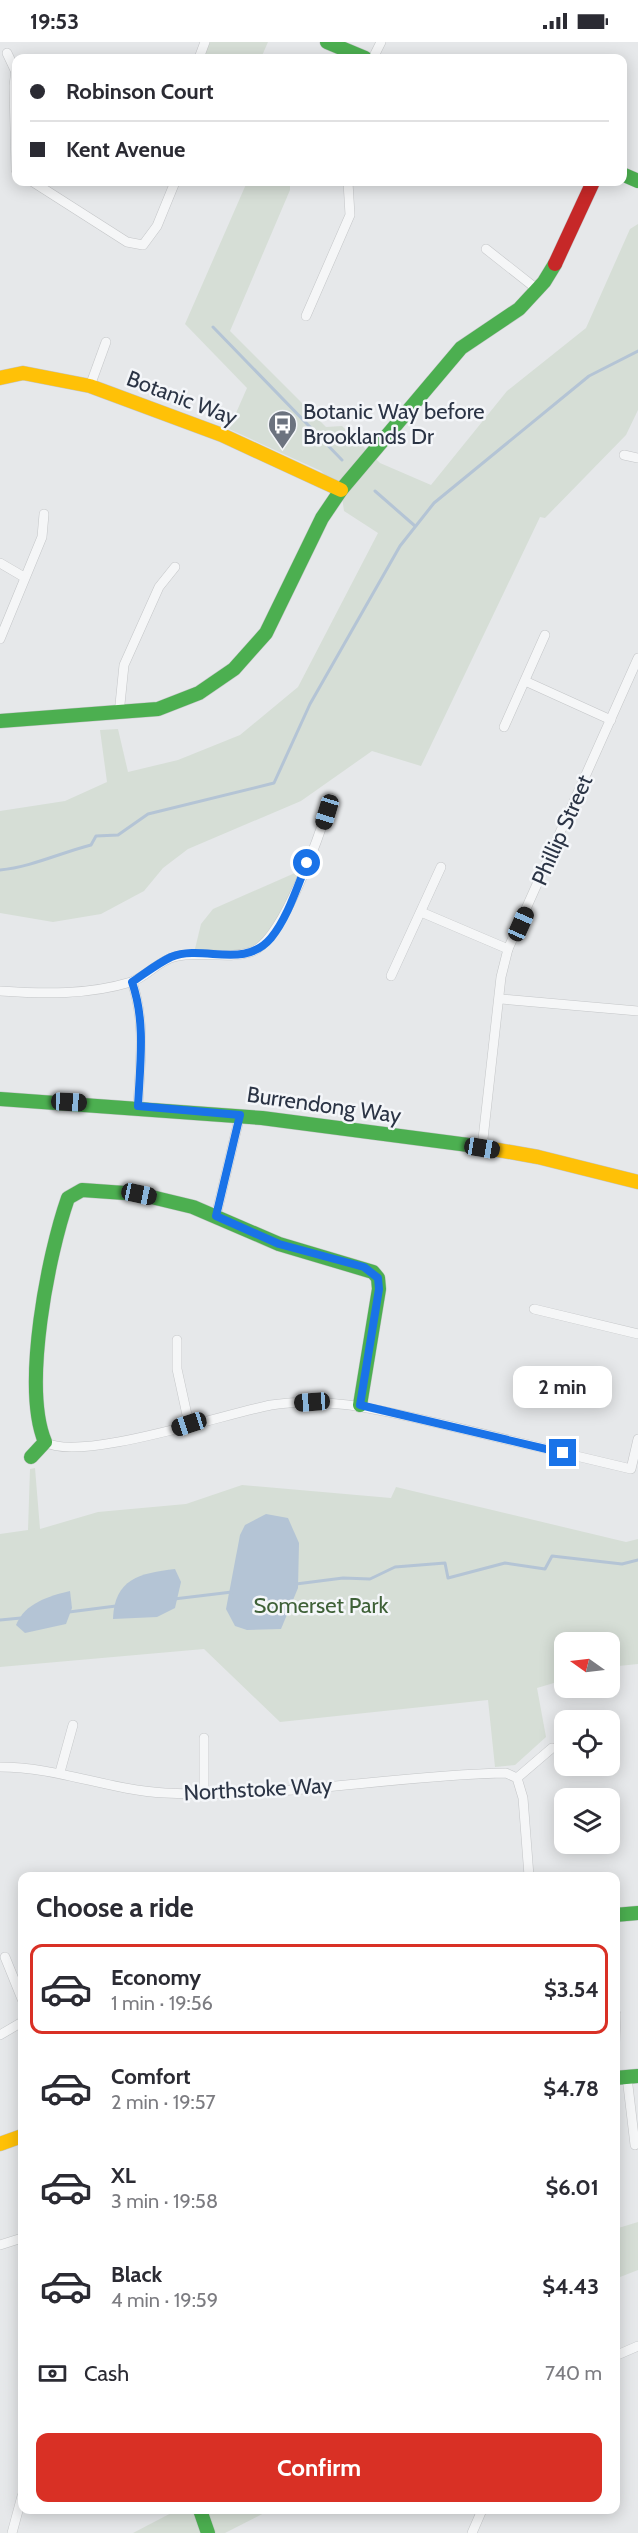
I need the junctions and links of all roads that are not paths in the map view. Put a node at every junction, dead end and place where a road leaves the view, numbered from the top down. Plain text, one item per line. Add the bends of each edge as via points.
1 (327, 42) edge
2 (7, 53) dead end
3 (356, 54) edge
4 (12, 62) edge
5 (39, 186) edge
6 (173, 186) edge
7 (348, 186) edge
8 (591, 186) edge
9 (486, 249) dead end
10 (538, 290) junction
11 (306, 316) dead end
12 (106, 342) dead end
13 (0, 378) edge
14 (90, 386) junction
15 (624, 455) dead end
16 (638, 458) edge
17 (342, 490) junction
18 (44, 514) dead end
19 (0, 563) edge
20 (176, 567) dead end
21 (24, 577) junction
22 (545, 635) dead end
23 (0, 639) edge
24 (638, 658) edge
25 (525, 681) junction
26 (118, 714) junction
27 (611, 720) junction
28 (0, 721) edge
29 (504, 727) dead end
30 (331, 798) dead end
31 (441, 867) dead end
32 (421, 912) junction
33 (508, 949) junction
34 (391, 976) dead end
35 (132, 982) junction
36 (0, 991) edge
37 (501, 999) junction
38 (638, 1011) edge
39 (0, 1099) edge
40 (138, 1106) junction
41 (240, 1115) junction
42 (482, 1148) junction
43 (638, 1182) edge
44 (216, 1216) junction
45 (534, 1309) dead end
46 (638, 1334) edge
47 (177, 1340) dead end
48 (360, 1405) junction
49 (189, 1424) junction
50 (638, 1439) edge
51 (45, 1442) junction
52 (31, 1456) dead end
53 (73, 1725) dead end
54 (204, 1738) dead end
55 (552, 1748) dead end
56 (0, 1767) edge
57 (60, 1772) junction
58 (516, 1778) junction
59 (204, 1794) junction
60 (529, 1872) edge
61 (638, 1913) edge
62 (620, 1915) edge
63 (5, 1957) dead end
64 (18, 1989) edge
65 (18, 2024) edge
66 (0, 2035) edge
67 (627, 2077) edge
68 (18, 2137) edge
69 (0, 2144) edge
70 (635, 2145) dead end
71 (18, 2239) edge
72 (0, 2245) edge
73 (638, 2346) edge
74 (620, 2354) edge
75 (18, 2511) edge
76 (201, 2514) edge
77 (480, 2514) edge
78 (12, 2533) edge
79 (208, 2533) edge
80 (472, 2533) edge

1 - 3 main road
2 - 4 street
5 - 6 street via 127,242 143,245 157,226
7 - 11 street via 350,215
8 - 10 main road via 554,266
9 - 10 street
10 - 17 main road via 518,310 460,348
12 - 14 street
13 - 14 main road, Botanic Way via 23,373
14 - 17 main road, Botanic Way via 222,435
15 - 16 street
17 - 26 main road via 322,518 266,633 234,669 199,693 158,710
18 - 21 street via 42,537
19 - 21 street
20 - 26 street via 159,587 124,665
21 - 23 street
22 - 25 street
24 - 27 street, Phillip Street
25 - 27 street
25 - 29 street
26 - 28 main road
27 - 33 street, Phillip Street
30 - 35 street via 288,908 271,938 253,952 226,957 194,953 172,957
31 - 32 street
32 - 33 street
32 - 34 street
33 - 37 street, Phillip Street via 501,977
35 - 36 street via 80,993
35 - 40 street via 142,1028
37 - 38 street
37 - 42 street, Phillip Street
39 - 40 main road, Burrendong Way
40 - 41 main road, Burrendong Way
41 - 42 main road, Burrendong Way
41 - 44 street
42 - 43 main road, Burrendong Way
44 - 48 main road via 288,1248 364,1267 378,1278
44 - 51 main road via 139,1194 82,1190 68,1198 35,1368 36,1420
45 - 46 street
47 - 49 street via 177,1368
48 - 49 street via 272,1405
48 - 50 street via 631,1469
49 - 51 street via 125,1441 62,1448
51 - 52 main road
53 - 57 street
54 - 59 street
55 - 58 street
56 - 57 street, Northstoke Way
57 - 59 street, Northstoke Way via 123,1788
58 - 59 street, Northstoke Way via 503,1773
58 - 60 street via 523,1798
61 - 62 main road
63 - 64 street
65 - 66 street
67 - 70 street
68 - 69 main road
71 - 72 street
73 - 74 street
75 - 78 street
76 - 79 main road
77 - 80 street

